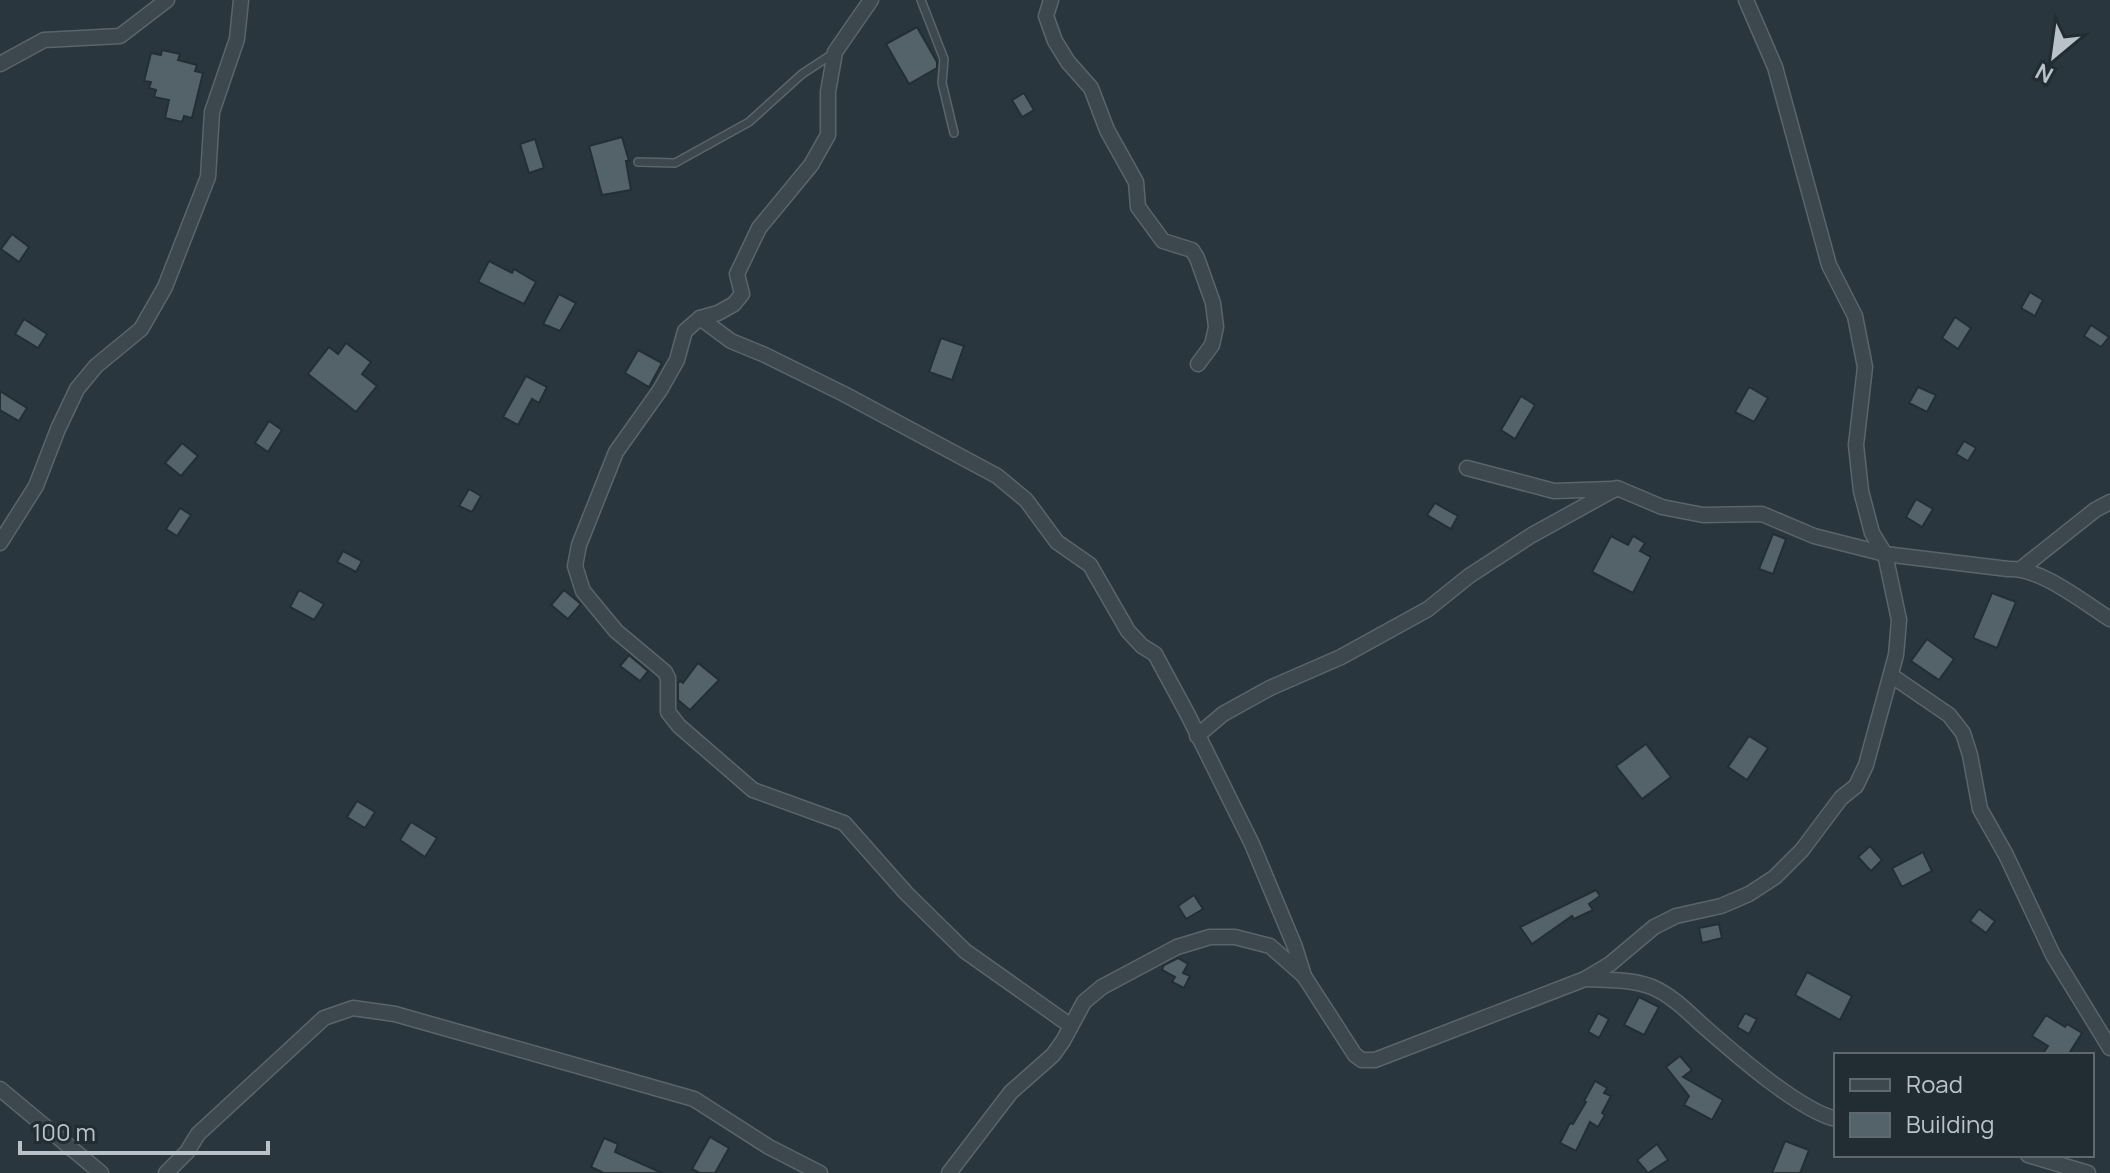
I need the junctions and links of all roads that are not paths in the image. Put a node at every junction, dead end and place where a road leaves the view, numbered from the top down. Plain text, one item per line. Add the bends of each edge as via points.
1 (167, 0) edge
2 (241, 0) edge
3 (871, 0) edge
4 (921, 0) edge
5 (1051, 0) edge
6 (1746, 0) edge
7 (835, 52) junction
8 (0, 64) edge
9 (954, 133) dead end
10 (638, 162) dead end
11 (700, 318) junction
12 (1198, 364) dead end
13 (1467, 468) dead end
14 (1617, 488) junction
15 (2110, 502) edge
16 (0, 543) edge
17 (1885, 554) junction
18 (2022, 568) junction
19 (2110, 619) edge
20 (1892, 676) junction
21 (1197, 736) junction
22 (1304, 976) junction
23 (1585, 979) junction
24 (1071, 1026) junction
25 (2110, 1048) edge
26 (0, 1089) edge
27 (1834, 1118) edge
28 (2035, 1157) edge
29 (101, 1173) edge
30 (166, 1173) edge
31 (820, 1173) edge
32 (949, 1173) edge
33 (2088, 1173) edge

1 - 8 street via 120,36 44,40
2 - 16 street via 237,39 212,112 208,177 165,287 141,329 77,389 36,486
3 - 7 street
4 - 9 lane via 944,59 942,83
5 - 12 street via 1046,16 1055,41 1091,88 1136,182 1138,207 1163,241 1192,250 1197,258 1216,327 1212,345
6 - 17 street via 1775,67 1829,265 1855,316 1865,367 1856,445 1861,491 1872,533
7 - 10 lane via 749,122 675,163
7 - 11 street via 828,135 811,165 759,228 737,274 742,294 734,304
11 - 21 street via 731,341 997,476 1026,500 1057,542 1090,565 1128,631 1155,654
11 - 24 street via 685,331 660,390 616,452 579,545 575,566 583,591 616,631 665,672 668,712 679,726 753,790 844,823 965,951
13 - 14 street via 1554,491
14 - 17 street via 1662,507 1703,515 1762,514 1814,536
14 - 21 street via 1532,535 1428,609 1341,657 1270,688 1223,714
15 - 18 street
17 - 18 street
17 - 20 street via 1899,620
18 - 19 street
20 - 23 street via 1856,786 1775,877 1721,906 1654,927
20 - 25 street via 1949,715 1963,733 1980,809 2053,955
21 - 22 street via 1252,844
22 - 23 street via 1355,1055 1367,1061
22 - 24 street via 1270,946 1210,937 1177,947 1102,987 1084,1002
23 - 27 street via 1653,987 1742,1060 1811,1109
24 - 32 street via 1053,1055 1011,1092
26 - 29 street
28 - 33 street
30 - 31 street via 198,1134 301,1038 324,1018 353,1008 395,1014 694,1099

